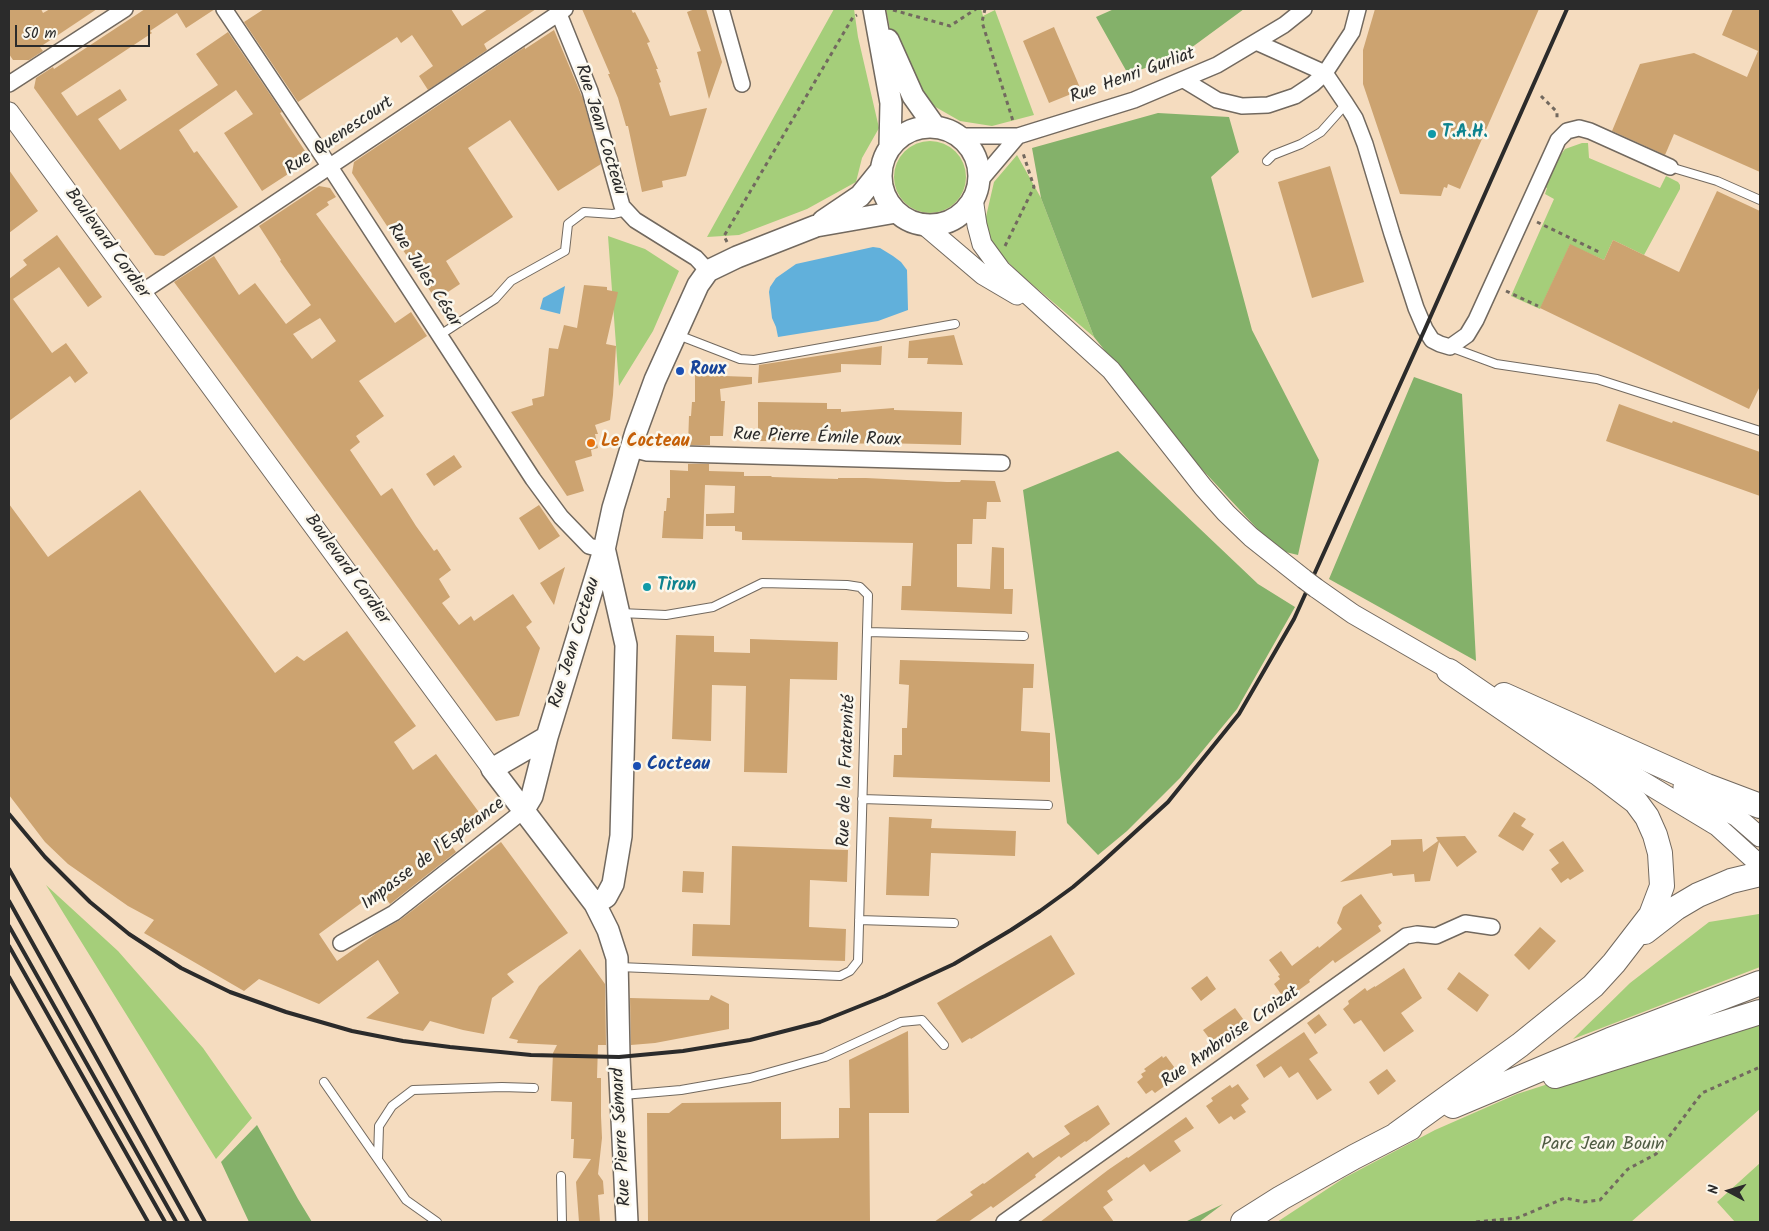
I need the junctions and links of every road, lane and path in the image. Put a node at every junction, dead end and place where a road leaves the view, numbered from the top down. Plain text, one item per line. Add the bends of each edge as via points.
1 (125, 9) edge
2 (224, 9) edge
3 (722, 9) edge
4 (880, 9) edge
5 (976, 9) edge
6 (1304, 9) edge
7 (1358, 9) edge
8 (561, 10) edge
9 (1256, 42) junction
10 (1325, 73) junction
11 (1184, 80) junction
12 (9, 84) edge
13 (742, 84) dead end
14 (1541, 96) dead end
15 (1346, 104) junction
16 (9, 112) edge
17 (935, 127) junction
18 (960, 136) junction
19 (1018, 136) junction
20 (1558, 140) junction
21 (890, 146) junction
22 (1267, 161) dead end
23 (330, 166) junction
24 (1670, 167) joint
25 (881, 170) junction
26 (976, 190) junction
27 (1760, 200) edge
28 (627, 211) junction
29 (896, 212) junction
30 (1523, 216) junction
31 (923, 224) junction
32 (816, 226) junction
33 (1601, 254) dead end
34 (738, 257) junction
35 (708, 271) junction
36 (1492, 285) junction
37 (142, 292) junction
38 (1538, 306) dead end
39 (1046, 312) junction
40 (955, 324) dead end
41 (676, 334) junction
42 (440, 335) junction
43 (1450, 347) junction
44 (1760, 431) edge
45 (631, 449) junction
46 (1002, 463) dead end
47 (604, 550) junction
48 (618, 613) junction
49 (867, 632) junction
50 (1024, 636) dead end
51 (1449, 671) junction
52 (548, 737) junction
53 (1575, 739) junction
54 (492, 769) junction
55 (862, 799) junction
56 (1048, 805) dead end
57 (1760, 806) edge
58 (523, 812) junction
59 (1760, 836) edge
60 (1760, 865) edge
61 (1760, 874) edge
62 (595, 904) junction
63 (859, 920) junction
64 (954, 924) dead end
65 (1492, 927) dead end
66 (1632, 940) junction
67 (341, 943) dead end
68 (617, 967) junction
69 (1760, 983) edge
70 (1760, 1012) edge
71 (944, 1045) dead end
72 (619, 1051) joint
73 (1760, 1067) edge
74 (324, 1082) dead end
75 (534, 1088) dead end
76 (620, 1096) junction
77 (1459, 1103) junction
78 (1397, 1134) junction
79 (378, 1159) junction
80 (561, 1176) dead end
81 (437, 1222) edge
82 (562, 1222) edge
83 (627, 1222) edge
84 (1004, 1222) edge
85 (1243, 1222) edge
86 (1476, 1222) edge

1 - 12 street
2 - 23 street, Rue Jules César
3 - 13 street
4 - 5 path via 950,26
4 - 17 main road via 913,96
4 - 21 main road via 891,103
4 - 34 path via 852,16 724,236
6 - 9 street, Rue Henri Gurliat
7 - 10 street via 1352,32
8 - 23 street, Rue Quenescourt
8 - 28 street, Rue Jean Cocteau via 590,91 622,206
9 - 10 street
9 - 11 street, Rue Henri Gurliat
10 - 11 street via 1295,96 1268,105 1242,106 1217,100
10 - 15 street
11 - 19 street, Rue Henri Gurliat via 1134,100
14 - 20 path via 1557,112
15 - 22 lane via 1321,132
15 - 43 street via 1365,144 1422,322 1432,340
16 - 37 street, Boulevard Cordier
17 - 18 main road
17 - 21 main road via 918,128 903,134
18 - 19 street, Rue Henri Gurliat
18 - 26 main road via 978,165
19 - 26 street
20 - 24 street via 1567,131 1579,128
20 - 30 street
21 - 25 main road
23 - 37 street, Rue Quenescourt
23 - 42 street, Rue Jules César
24 - 27 lane via 1717,181
25 - 29 main road via 882,186
25 - 32 main road via 860,196
26 - 31 main road via 964,210 952,219 938,224
26 - 39 street via 977,224 982,244 1001,270
28 - 35 street, Rue Jean Cocteau via 635,220 696,258
28 - 42 lane via 613,214 584,212 568,224 565,251 511,281 495,299
29 - 31 main road
29 - 32 main road
30 - 33 path
30 - 36 street
31 - 39 street via 983,275
32 - 34 main road
34 - 35 main road
35 - 41 main road, Rue Jean Cocteau via 698,285
36 - 38 path
36 - 43 street via 1468,335
37 - 54 street, Boulevard Cordier
39 - 51 street via 1111,370 1226,513 1257,542 1353,614
40 - 41 lane via 754,360 740,359
41 - 45 main road, Rue Jean Cocteau via 655,380
42 - 47 street, Rue Jules César via 561,517 589,546
43 - 44 lane via 1496,364 1597,379
45 - 46 street, Rue Pierre Émile Roux via 657,454
45 - 47 main road, Rue Jean Cocteau
47 - 48 main road, Rue Jean Cocteau
47 - 52 main road, Rue Jean Cocteau
48 - 49 lane, Rue de la Fraternité via 666,615 713,607 762,582 847,585 860,587 868,595
48 - 62 main road, Rue Jean Cocteau via 626,645 621,836 613,884 606,897
49 - 50 lane
49 - 55 lane, Rue de la Fraternité
51 - 53 street
51 - 57 main road via 1707,786
51 - 66 main road via 1616,786 1636,802 1647,817 1660,853 1662,886 1651,915
52 - 54 main road
52 - 58 main road, Rue Jean Cocteau via 532,796
53 - 59 street via 1622,755 1704,797
53 - 60 street via 1716,826
54 - 58 main road, Boulevard Cordier
55 - 56 lane
55 - 63 lane, Rue de la Fraternité
58 - 62 main road, Boulevard Cordier
58 - 67 street, Impasse de l'Espérance via 394,913
61 - 66 main road via 1731,881 1698,895
62 - 68 main road, Boulevard Cordier via 608,930
63 - 64 lane
63 - 68 lane, Rue de la Fraternité via 858,961 850,971 840,976
65 - 84 street, Rue Ambroise Croizat via 1465,923 1436,936 1406,936
66 - 78 main road via 1598,980 1566,1009
68 - 72 main road, Boulevard Cordier
69 - 77 main road via 1610,1040
70 - 77 main road via 1585,1068
71 - 76 lane via 922,1020 901,1022 825,1057 750,1078
72 - 76 main road, Rue Pierre Sémard
73 - 86 path via 1702,1093 1656,1154 1628,1169 1600,1200 1584,1202 1566,1198 1517,1218
74 - 79 lane
75 - 79 lane via 413,1090 392,1106 379,1126
76 - 83 main road, Rue Pierre Sémard
77 - 78 main road
78 - 85 main road
79 - 81 lane via 406,1200
80 - 82 lane

